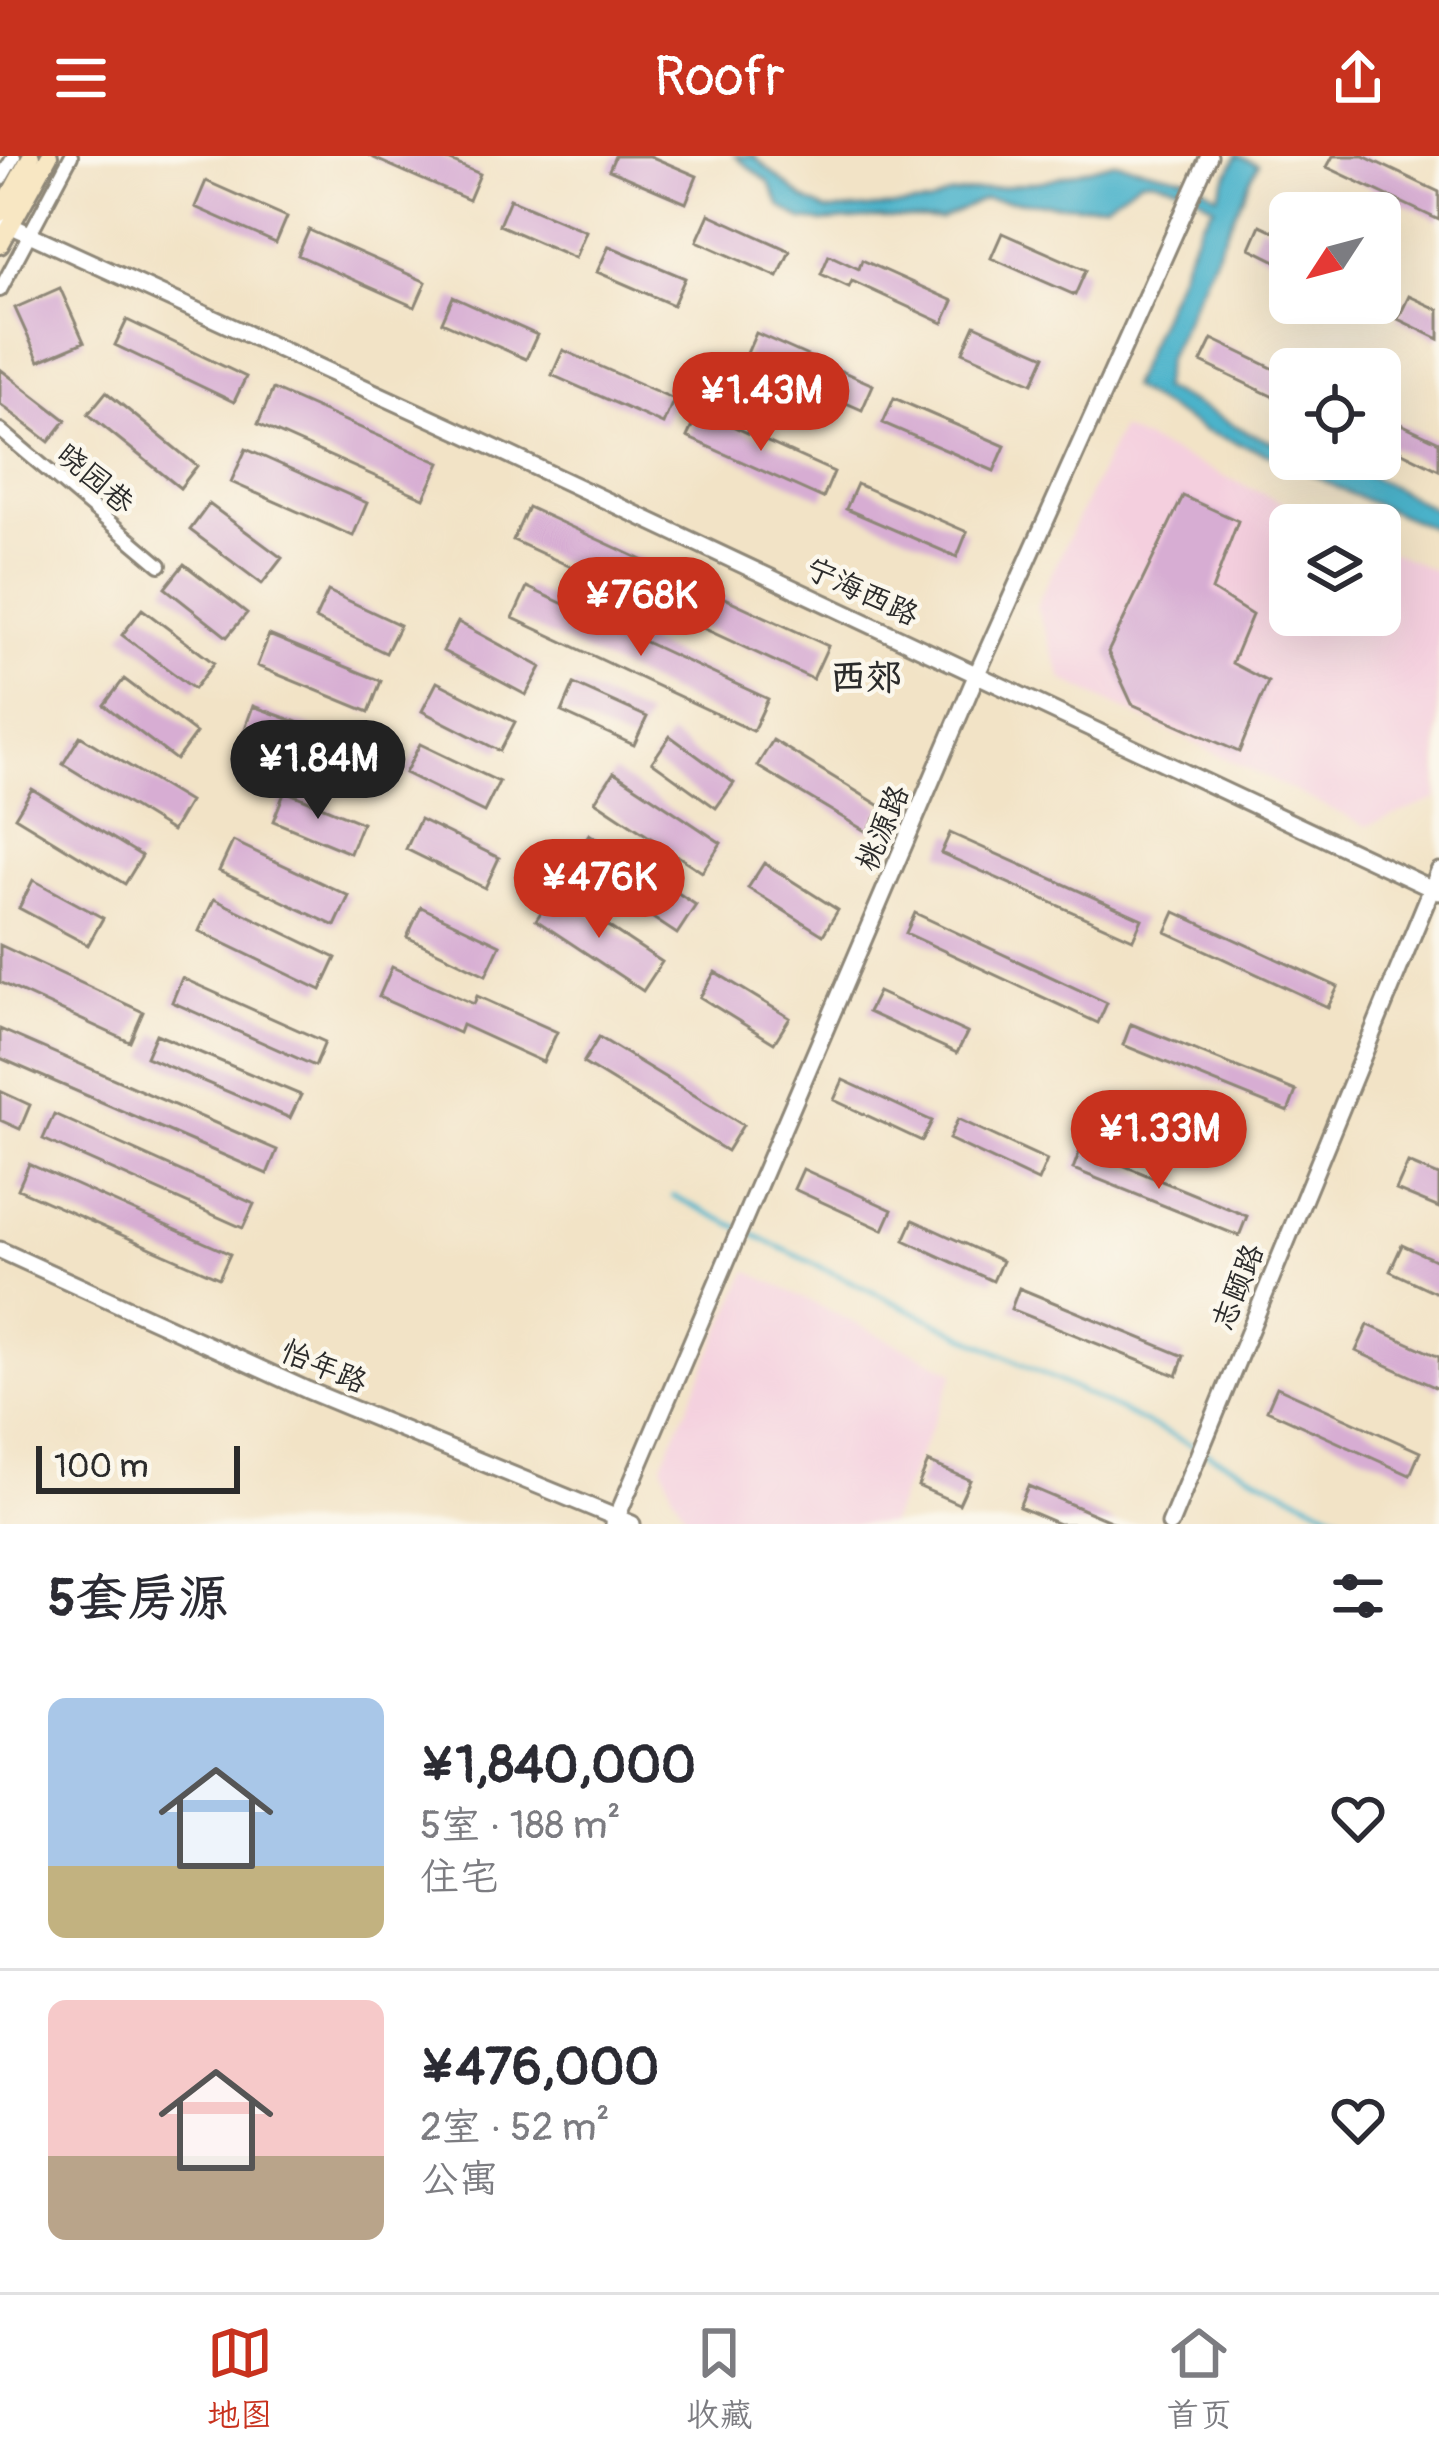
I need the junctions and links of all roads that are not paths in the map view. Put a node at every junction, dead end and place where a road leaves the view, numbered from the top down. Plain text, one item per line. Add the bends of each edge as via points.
1 (14, 156) edge
2 (31, 156) edge
3 (49, 156) edge
4 (71, 156) edge
5 (1209, 156) edge
6 (0, 180) edge
7 (3, 220) edge
8 (30, 235) junction
9 (0, 245) edge
10 (0, 290) edge
11 (0, 430) edge
12 (160, 566) dead end
13 (976, 676) junction
14 (1439, 871) edge
15 (1435, 890) edge
16 (0, 1250) edge
17 (621, 1522) edge
18 (1170, 1524) edge

1 - 6 street
2 - 7 main road
3 - 7 main road
4 - 8 street
5 - 13 street, 桃源路
7 - 8 street, 宁海西路
7 - 9 main road
8 - 10 street
8 - 13 street, 宁海西路
11 - 12 street, 晓园巷
13 - 15 street, 宁海西路
13 - 17 street, 桃源路
14 - 15 street, 志颐路
15 - 18 street, 志颐路
16 - 17 street, 怡年路

